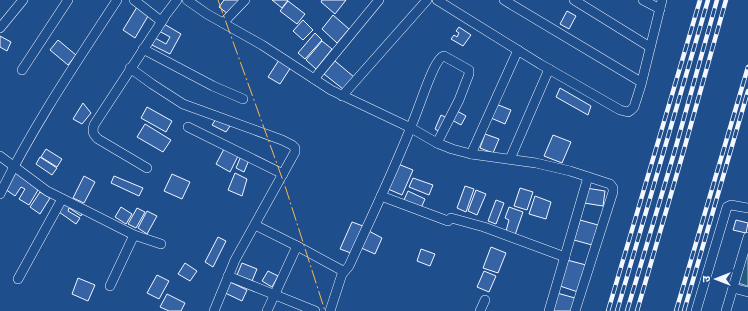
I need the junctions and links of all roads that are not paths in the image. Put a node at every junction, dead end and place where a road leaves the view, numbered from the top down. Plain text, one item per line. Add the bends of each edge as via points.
1 (11, 0) edge
2 (68, 0) edge
3 (117, 0) edge
4 (134, 0) edge
5 (177, 0) edge
6 (187, 0) edge
7 (245, 0) edge
8 (379, 0) edge
9 (427, 0) edge
10 (437, 0) edge
11 (504, 0) edge
12 (574, 0) edge
13 (643, 0) edge
14 (21, 3) edge
15 (661, 4) edge
16 (164, 18) junction
17 (223, 23) junction
18 (0, 28) edge
19 (650, 47) junction
20 (143, 49) junction
21 (518, 50) junction
22 (130, 68) junction
23 (549, 69) junction
24 (22, 70) dead end
25 (314, 79) junction
26 (641, 82) junction
27 (342, 96) junction
28 (243, 99) dead end
29 (188, 128) dead end
30 (411, 128) junction
31 (437, 143) junction
32 (471, 154) junction
33 (0, 156) edge
34 (510, 159) junction
35 (13, 166) junction
36 (147, 168) dead end
37 (282, 174) junction
38 (588, 177) junction
39 (0, 194) edge
40 (381, 196) junction
41 (62, 199) junction
42 (748, 208) edge
43 (255, 225) junction
44 (134, 235) junction
45 (748, 237) edge
46 (162, 244) dead end
47 (297, 246) junction
48 (565, 257) junction
49 (343, 273) junction
50 (228, 276) junction
51 (18, 279) dead end
52 (110, 286) dead end
53 (733, 288) junction
54 (748, 292) edge
55 (274, 294) junction
56 (485, 300) dead end
57 (699, 310) edge
58 (214, 311) edge
59 (266, 311) edge
60 (315, 311) edge
61 (330, 311) edge
62 (480, 311) edge
63 (550, 311) edge
64 (575, 311) edge
65 (726, 311) edge

1 - 14 street
2 - 24 street
3 - 35 street
4 - 16 street via 162,21
5 - 16 street
6 - 17 street
7 - 17 street
8 - 25 street
9 - 27 street
10 - 21 street
11 - 26 street
12 - 19 street
13 - 15 street
14 - 18 street
15 - 19 street
16 - 20 street
17 - 25 street
19 - 26 street
20 - 22 street
20 - 28 street
21 - 23 street
21 - 32 street
22 - 36 street via 92,130 98,139
22 - 37 street via 183,104 294,145 295,152
23 - 26 street via 625,112 634,107
23 - 34 street
25 - 27 street
27 - 30 street
29 - 37 street
30 - 31 street
30 - 31 street via 440,58 444,56 454,60 468,69 469,74
30 - 40 street
31 - 32 street
32 - 34 street
33 - 35 street
34 - 38 street
35 - 39 street
35 - 41 street
37 - 43 street
38 - 48 street
38 - 64 street via 608,183 613,190
40 - 48 street via 448,221 451,218 484,227
40 - 49 street via 349,266
41 - 44 street
41 - 51 street
42 - 57 street via 728,206
43 - 47 street
43 - 50 street
44 - 46 street
44 - 52 street
45 - 53 street
47 - 49 street via 338,267
47 - 55 street
48 - 63 street
49 - 61 street
50 - 55 street
50 - 58 street
53 - 54 street
53 - 65 street
55 - 59 street
55 - 60 street
56 - 62 street

